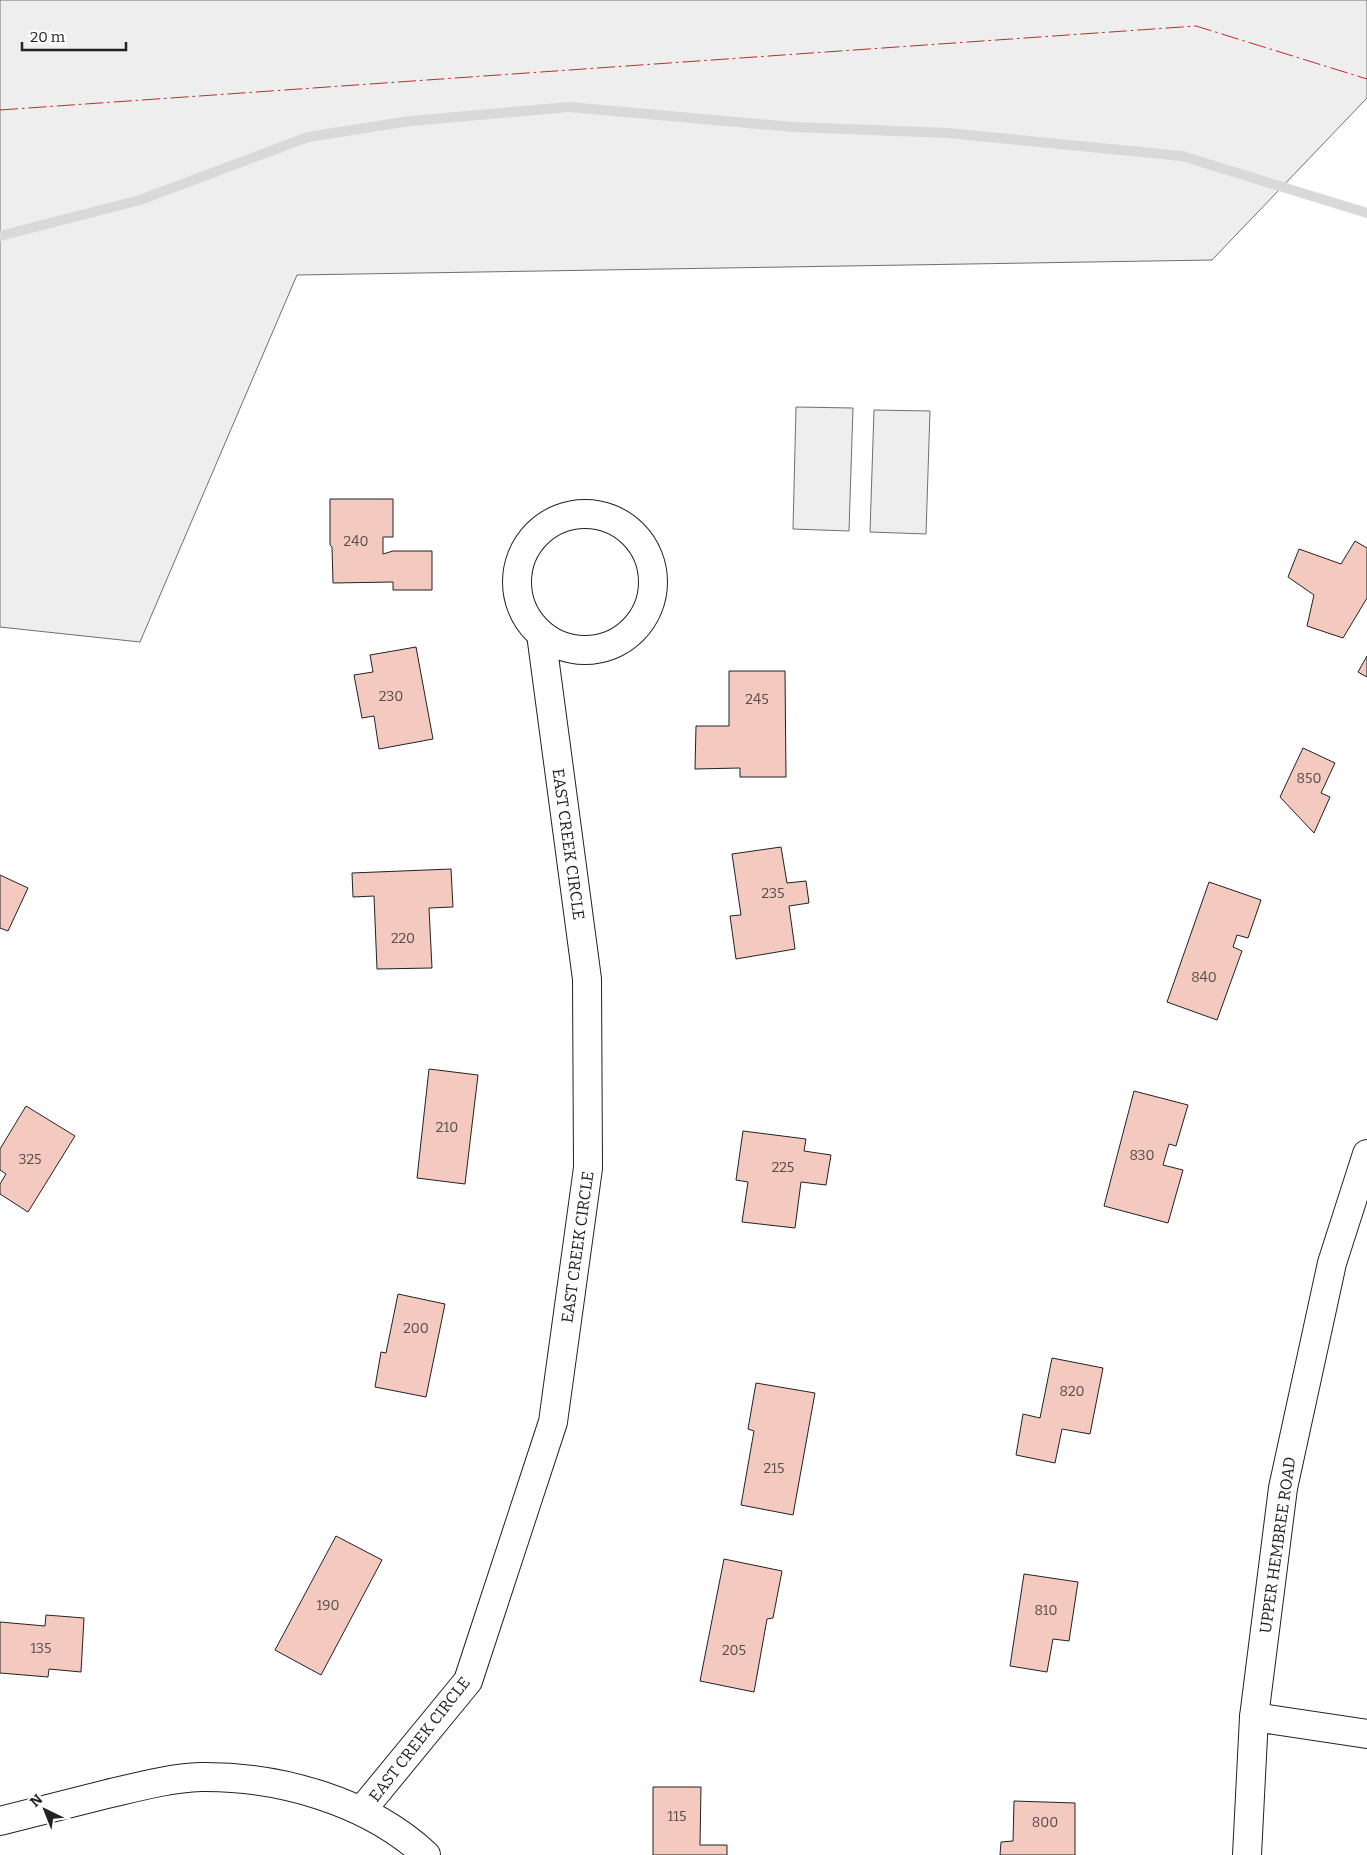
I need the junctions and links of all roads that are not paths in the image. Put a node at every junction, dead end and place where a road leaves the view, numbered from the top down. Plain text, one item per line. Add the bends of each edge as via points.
1 (541, 634) junction
2 (1367, 1154) edge
3 (1254, 1717) junction
4 (1367, 1734) edge
5 (362, 1810) junction
6 (0, 1821) edge
7 (426, 1855) edge
8 (1247, 1855) edge

1 - 1 street via 526,616 518,595 517,571 525,549 539,531 558,518 582,514 604,516 626,526 642,542 651,562 654,584 649,605 639,624 622,639 595,649 559,646
1 - 5 street, EAST CREEK CIRCLE via 588,979 588,1168 553,1422 468,1681
2 - 3 street, UPPER HEMBREE ROAD via 1332,1263 1283,1488
3 - 4 street
3 - 8 street, UPPER HEMBREE ROAD
5 - 6 street via 280,1784 200,1777 144,1785
5 - 7 street

